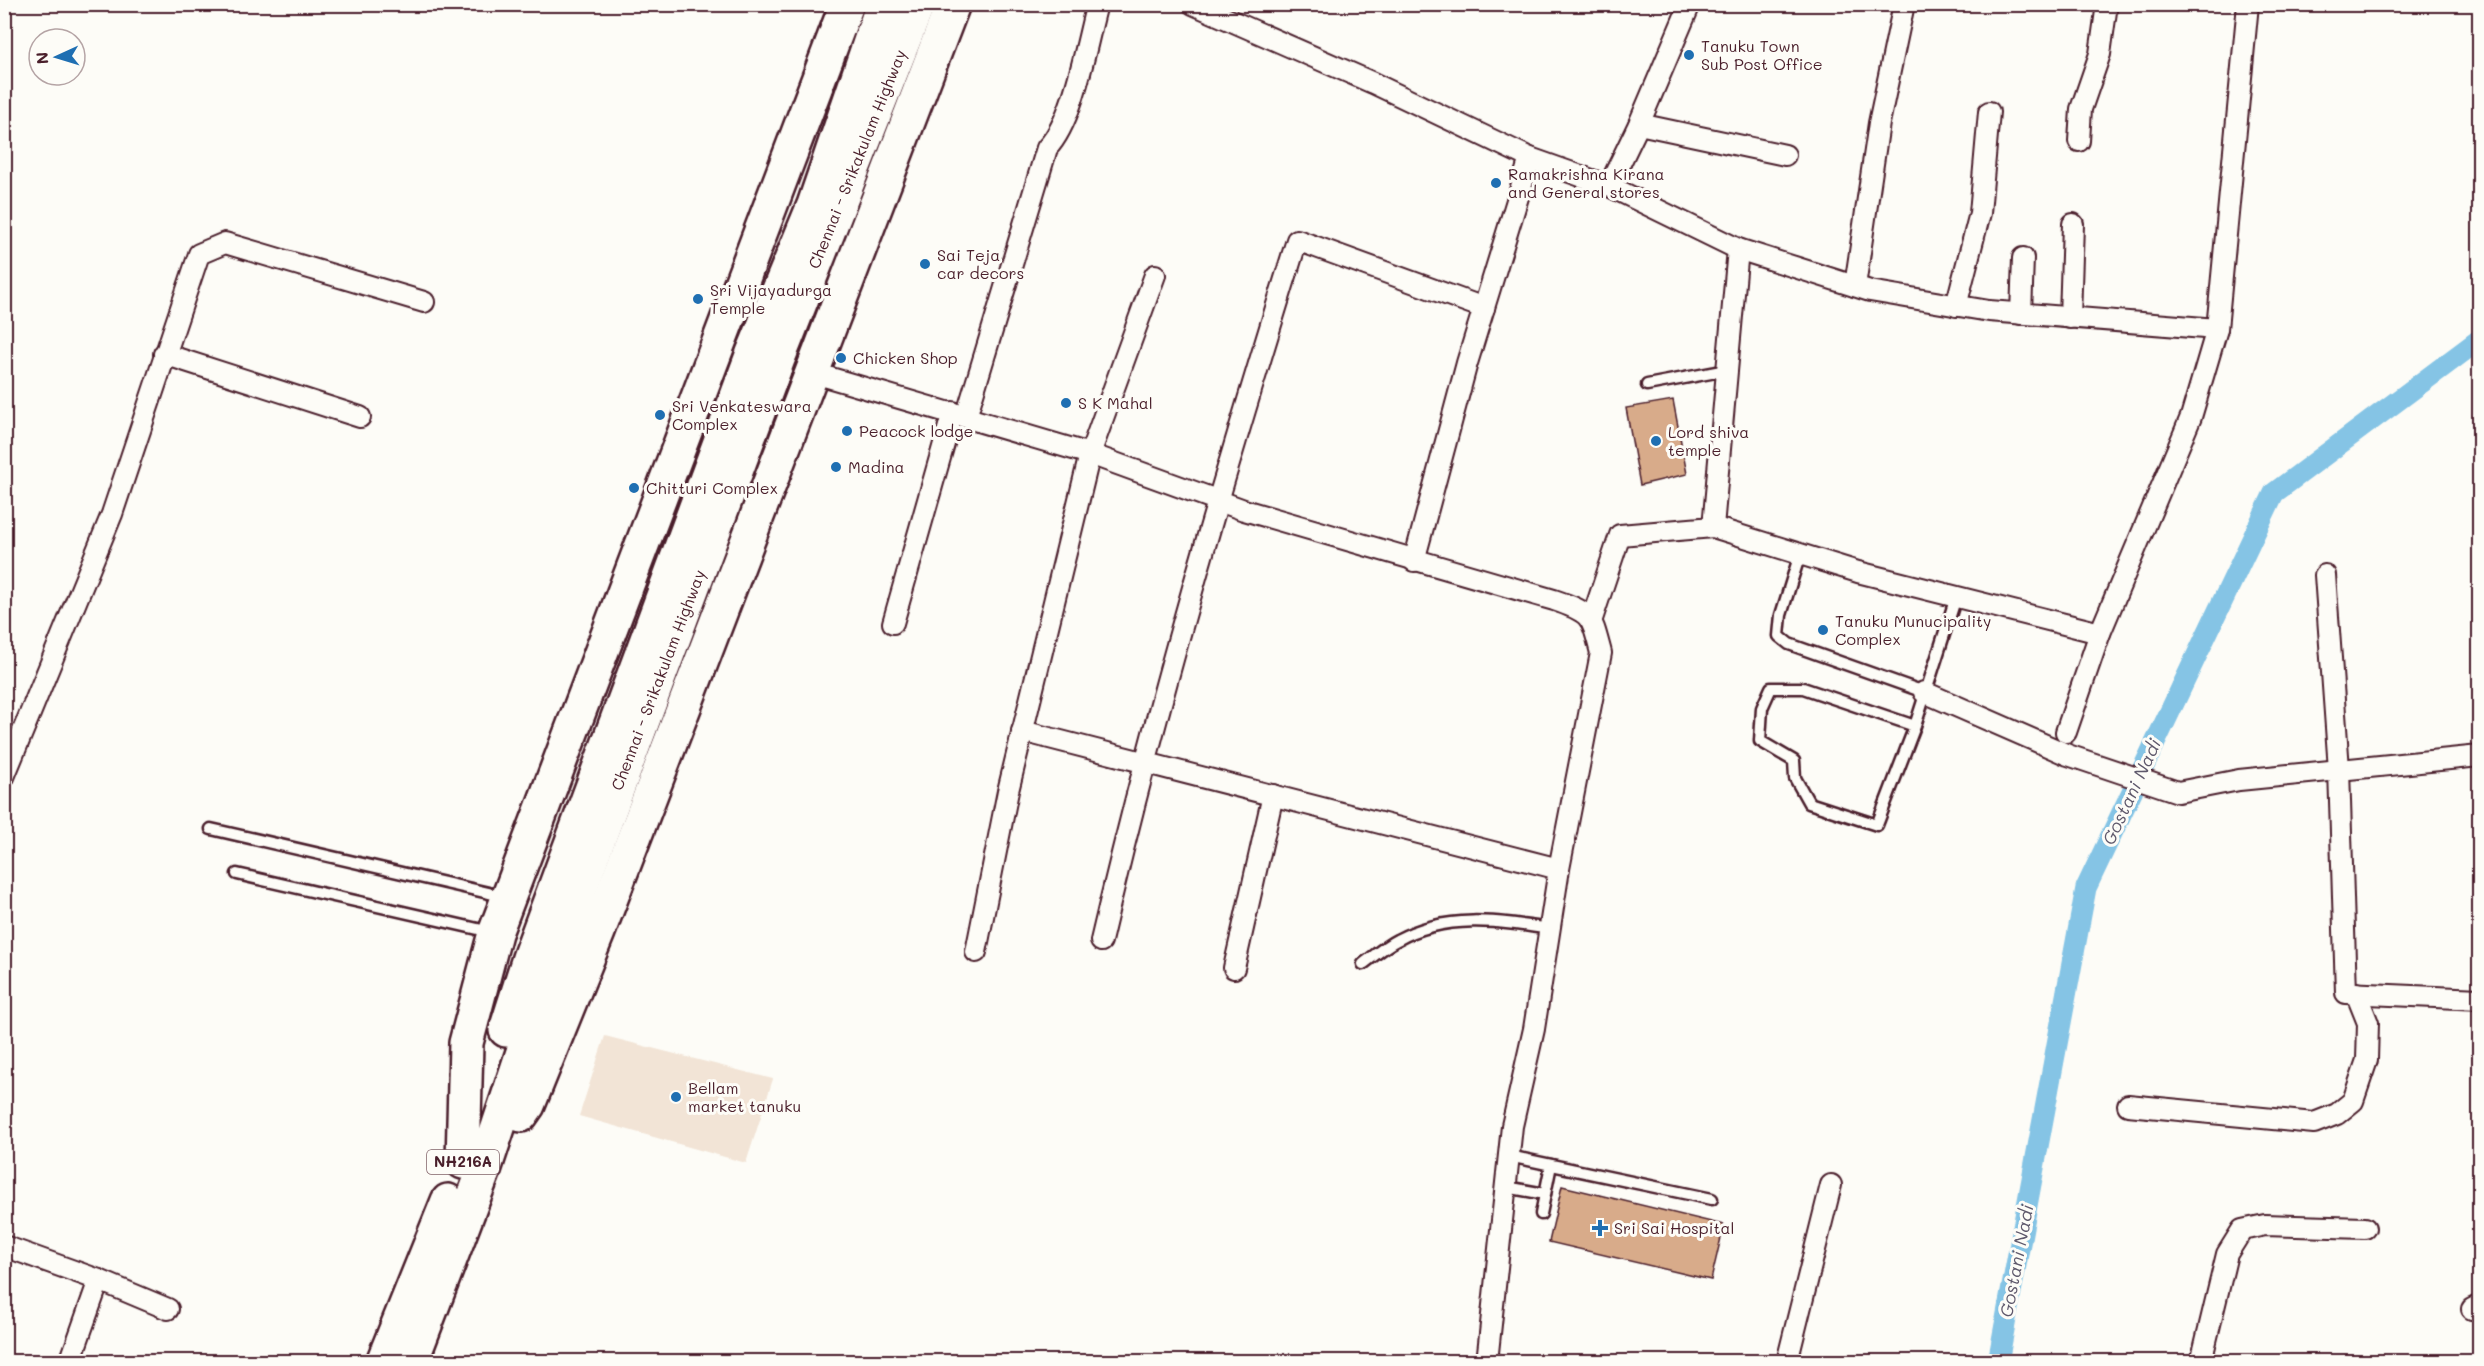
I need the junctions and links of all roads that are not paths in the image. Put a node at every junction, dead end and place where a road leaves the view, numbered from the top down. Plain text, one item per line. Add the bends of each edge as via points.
1 (847, 4) edge
2 (883, 4) edge
3 (953, 4) edge
4 (1097, 4) edge
5 (1193, 4) edge
6 (1690, 4) edge
7 (1904, 4) edge
8 (2107, 4) edge
9 (2248, 4) edge
10 (916, 11) edge
11 (1989, 112) dead end
12 (1639, 124) junction
13 (2079, 141) dead end
14 (1785, 154) dead end
15 (1530, 158) junction
16 (1609, 186) junction
17 (2073, 224) dead end
18 (1738, 249) junction
19 (2023, 258) dead end
20 (1155, 275) dead end
21 (1855, 286) junction
22 (424, 302) dead end
23 (1956, 306) junction
24 (1484, 308) junction
25 (2021, 314) junction
26 (2070, 318) junction
27 (2217, 329) junction
28 (164, 354) junction
29 (1727, 370) junction
30 (814, 373) junction
31 (1647, 385) dead end
32 (959, 414) junction
33 (360, 417) dead end
34 (1090, 454) junction
35 (1216, 500) junction
36 (1713, 527) junction
37 (1800, 554) junction
38 (1414, 561) junction
39 (2325, 575) dead end
40 (1956, 597) junction
41 (1592, 619) junction
42 (893, 624) dead end
43 (2100, 633) junction
44 (1924, 692) junction
45 (1915, 726) junction
46 (1022, 731) junction
47 (2067, 732) dead end
48 (10, 749) edge
49 (2480, 756) edge
50 (1144, 762) junction
51 (2339, 769) junction
52 (4, 777) edge
53 (1273, 795) junction
54 (211, 829) dead end
55 (1559, 869) junction
56 (237, 874) dead end
57 (509, 897) junction
58 (1550, 929) junction
59 (495, 933) junction
60 (1101, 941) dead end
61 (976, 952) dead end
62 (1363, 964) dead end
63 (1234, 968) dead end
64 (2356, 993) junction
65 (2480, 999) edge
66 (2128, 1105) dead end
67 (1509, 1156) junction
68 (1551, 1165) junction
69 (474, 1166) junction
70 (1831, 1185) dead end
71 (1506, 1187) junction
72 (1545, 1194) junction
73 (1712, 1199) dead end
74 (1541, 1214) dead end
75 (2365, 1228) dead end
76 (4, 1246) edge
77 (99, 1280) junction
78 (168, 1309) dead end
79 (70, 1362) edge
80 (383, 1362) edge
81 (411, 1362) edge
82 (1487, 1362) edge
83 (1787, 1362) edge
84 (2201, 1362) edge

1 - 57 highway
2 - 69 highway, NH216A via 814,205 753,353 529,958
3 - 30 highway
4 - 32 street via 1066,118 1058,137 1047,148
5 - 15 street via 1373,82
6 - 12 street
7 - 21 street via 1879,123
8 - 13 street via 2100,54 2081,109
9 - 27 street
10 - 69 highway, Chennai - Srikakulam Highway / NH216A via 778,359
11 - 23 street via 1980,213
12 - 14 street
12 - 16 street
15 - 16 street
15 - 24 street
16 - 18 street
17 - 26 street
18 - 21 street
18 - 29 street
19 - 25 street
20 - 34 street
21 - 23 street
22 - 28 street via 225,243 199,254
23 - 25 street
24 - 35 street via 1296,240
24 - 38 street
25 - 26 street
26 - 27 street
27 - 43 street via 2191,417
28 - 33 street
28 - 48 street via 112,514
29 - 31 lane
29 - 36 street
30 - 32 street
30 - 69 highway via 528,1105
32 - 34 street
32 - 42 street
34 - 35 street
34 - 46 street
35 - 38 street
35 - 50 street
36 - 37 street
36 - 41 street via 1620,535
37 - 40 street
37 - 44 lane via 1781,615 1779,636 1789,644
38 - 41 street via 1554,600
39 - 51 street
40 - 43 street
40 - 44 lane
41 - 55 street via 1601,653
43 - 47 street
44 - 45 lane
44 - 51 street via 2068,755 2178,792 2239,780
45 - 45 lane via 1803,688 1771,688 1762,708 1760,741 1794,761 1795,778 1809,803 1877,825
46 - 50 street
46 - 61 street
48 - 52 street
49 - 51 street
50 - 53 street
50 - 60 street
51 - 64 street via 2346,993
53 - 55 street
53 - 63 street
54 - 57 lane
55 - 58 street
56 - 59 lane
57 - 59 highway
58 - 62 lane via 1492,920 1448,922 1397,939
58 - 67 street
59 - 69 highway via 466,1043
64 - 65 street
64 - 66 street via 2368,1023 2367,1060 2353,1101 2337,1114 2314,1123
67 - 68 lane
67 - 71 street
68 - 72 lane
68 - 73 lane
69 - 80 highway, NH216A
69 - 81 highway, Chennai - Srikakulam Highway / NH216A
70 - 83 street
71 - 72 lane
71 - 82 street
72 - 74 lane
75 - 84 street via 2265,1225 2242,1230 2227,1254
76 - 77 street
77 - 78 street
77 - 79 street

